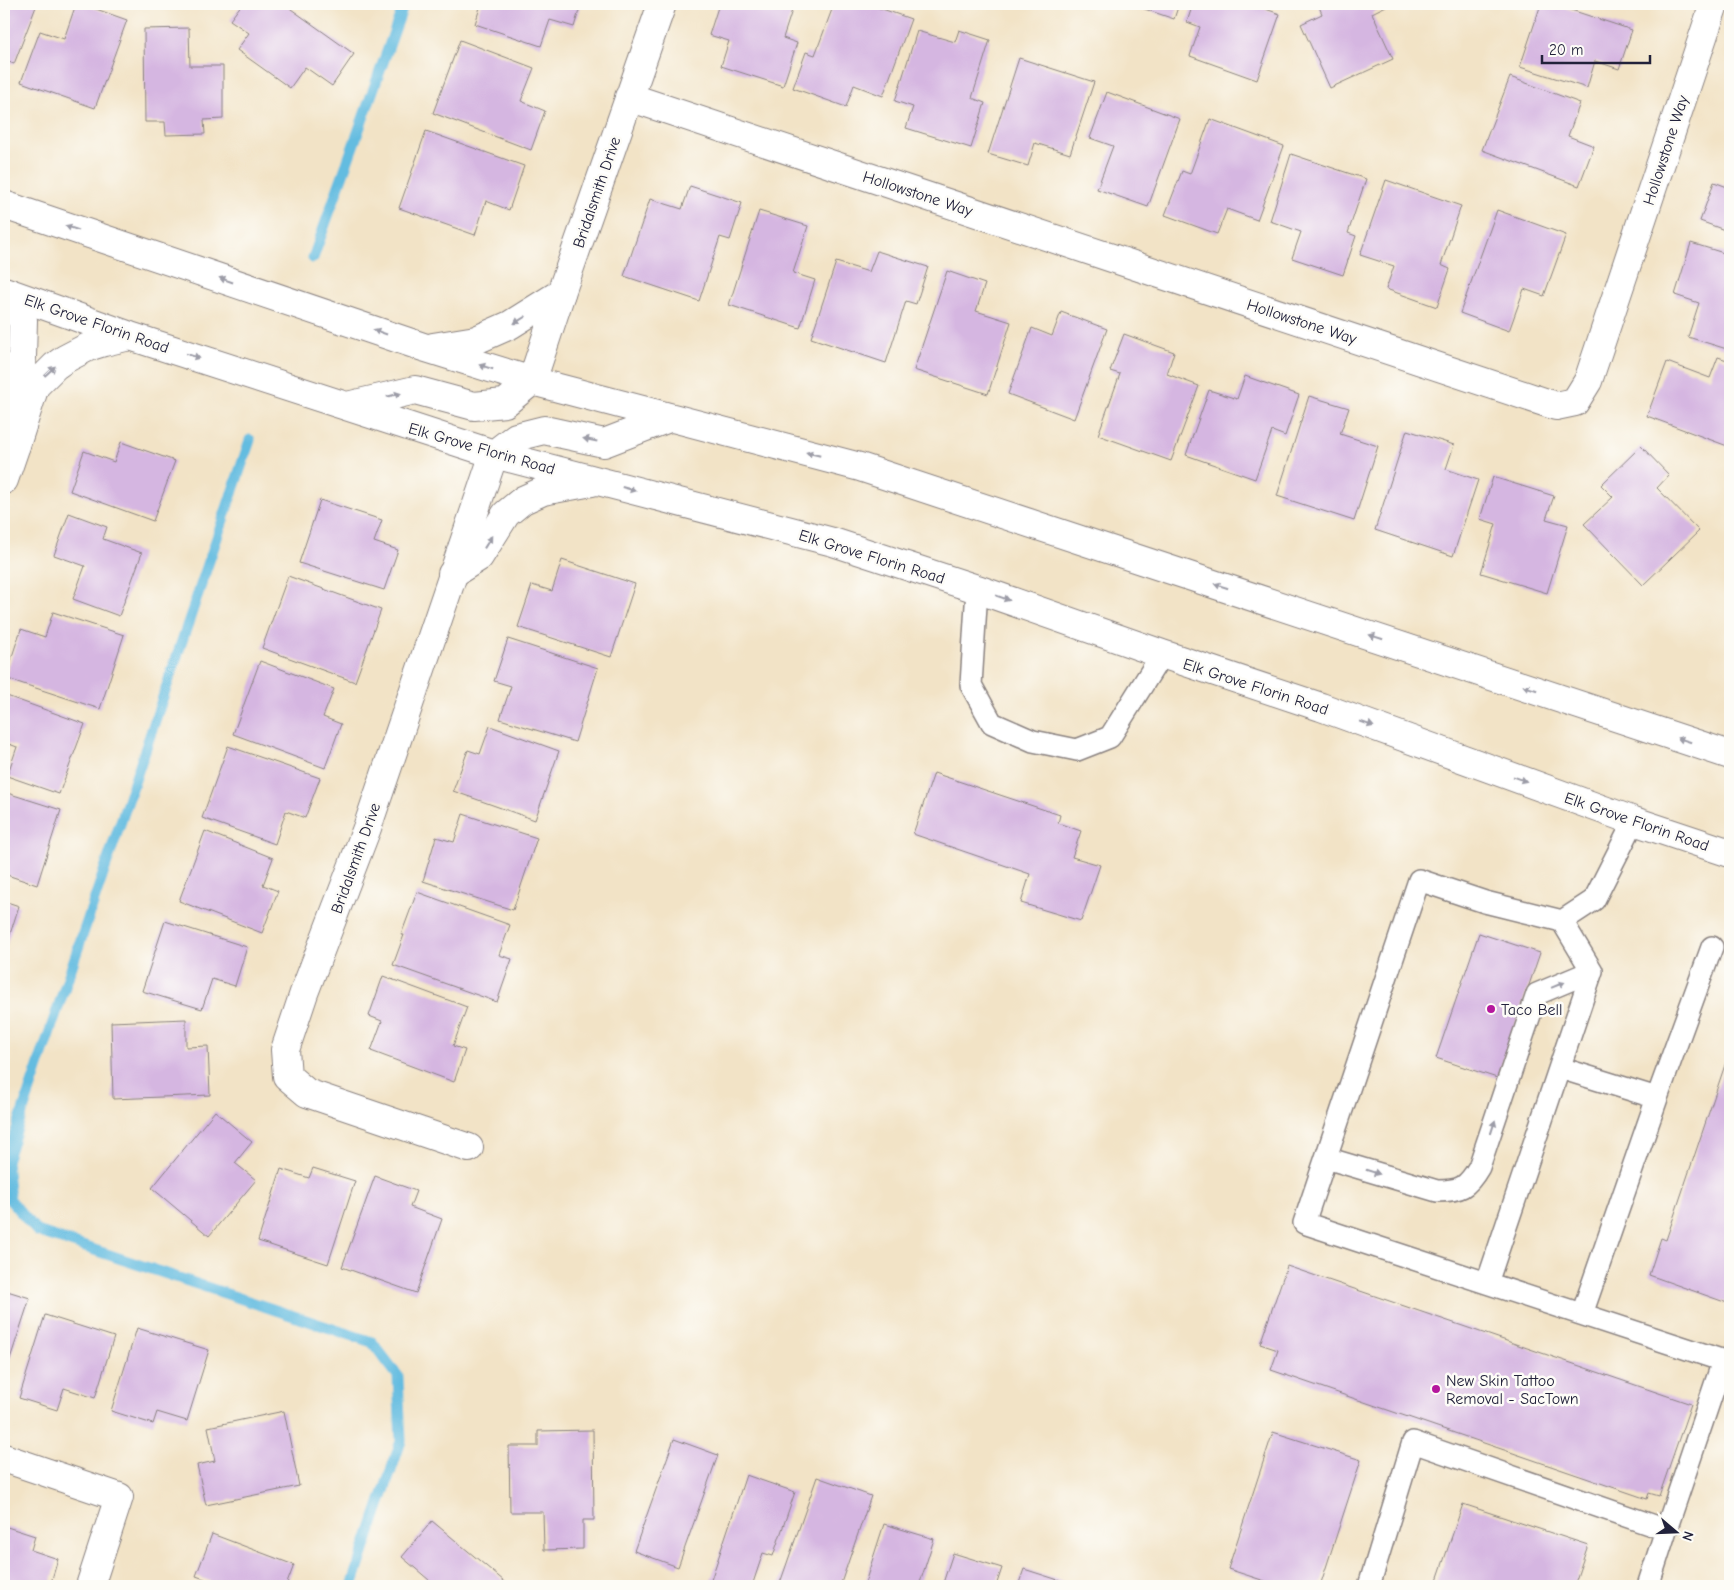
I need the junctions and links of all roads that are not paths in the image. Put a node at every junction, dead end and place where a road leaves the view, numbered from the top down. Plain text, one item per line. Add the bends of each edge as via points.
1 (662, 4) edge
2 (1714, 4) edge
3 (630, 97) junction
4 (4, 204) edge
5 (4, 291) edge
6 (560, 293) junction
7 (4, 299) edge
8 (130, 336) junction
9 (426, 348) junction
10 (532, 381) junction
11 (347, 406) junction
12 (669, 418) junction
13 (16, 445) junction
14 (494, 454) junction
15 (4, 480) edge
16 (599, 481) junction
17 (452, 574) junction
18 (977, 589) junction
19 (1162, 654) junction
20 (1730, 755) edge
21 (1634, 820) junction
22 (1730, 853) edge
23 (1562, 921) junction
24 (1712, 947) dead end
25 (1592, 971) junction
26 (1560, 1068) junction
27 (1657, 1098) junction
28 (469, 1148) dead end
29 (1326, 1158) junction
30 (1487, 1283) junction
31 (1582, 1314) junction
32 (1727, 1362) edge
33 (4, 1458) edge
34 (1666, 1530) junction
35 (90, 1586) edge
36 (1369, 1586) edge
37 (1648, 1586) edge

1 - 3 main road, Bridalsmith Drive
2 - 3 main road, Hollowstone Way via 1588,381 1575,402 1556,406
3 - 6 main road, Bridalsmith Drive
9 -> 4 main road
5 - 8 main road, Elk Grove Florin Road
6 -> 9 main road via 510,325 476,340
6 - 10 main road, Bridalsmith Drive
7 - 13 main road via 23,320
8 -> 11 main road, Elk Grove Florin Road
13 -> 8 main road via 35,386 55,366 88,348
10 -> 9 main road
11 -> 10 main road via 415,390 474,406 505,403
10 - 12 main road
11 - 14 main road, Elk Grove Florin Road
12 -> 14 main road via 604,443 544,430 516,437
20 -> 12 main road via 860,466
13 - 15 main road
14 - 16 main road, Elk Grove Florin Road
14 - 17 main road, Bridalsmith Drive
17 -> 16 main road via 478,557 506,514 523,500 543,492
16 -> 18 main road, Elk Grove Florin Road via 832,542
17 - 28 main road, Bridalsmith Drive via 368,828 285,1050 287,1076 307,1093
18 -> 19 main road, Elk Grove Florin Road
18 - 19 lane via 971,685 992,723 1034,741 1077,750 1110,737
19 -> 21 main road, Elk Grove Florin Road via 1321,707
21 - 22 main road, Elk Grove Florin Road
21 - 23 lane via 1594,900
23 - 25 lane
23 - 29 lane via 1485,902 1419,880
24 - 27 lane
25 - 26 lane
29 -> 25 lane via 1436,1191 1462,1188 1480,1168 1537,994
26 - 27 lane
26 - 30 lane
27 - 31 lane
29 - 30 lane via 1304,1223
30 - 31 lane
31 - 32 lane
32 - 34 lane
33 - 35 main road via 120,1497
34 - 36 lane via 1413,1442
34 - 37 lane

